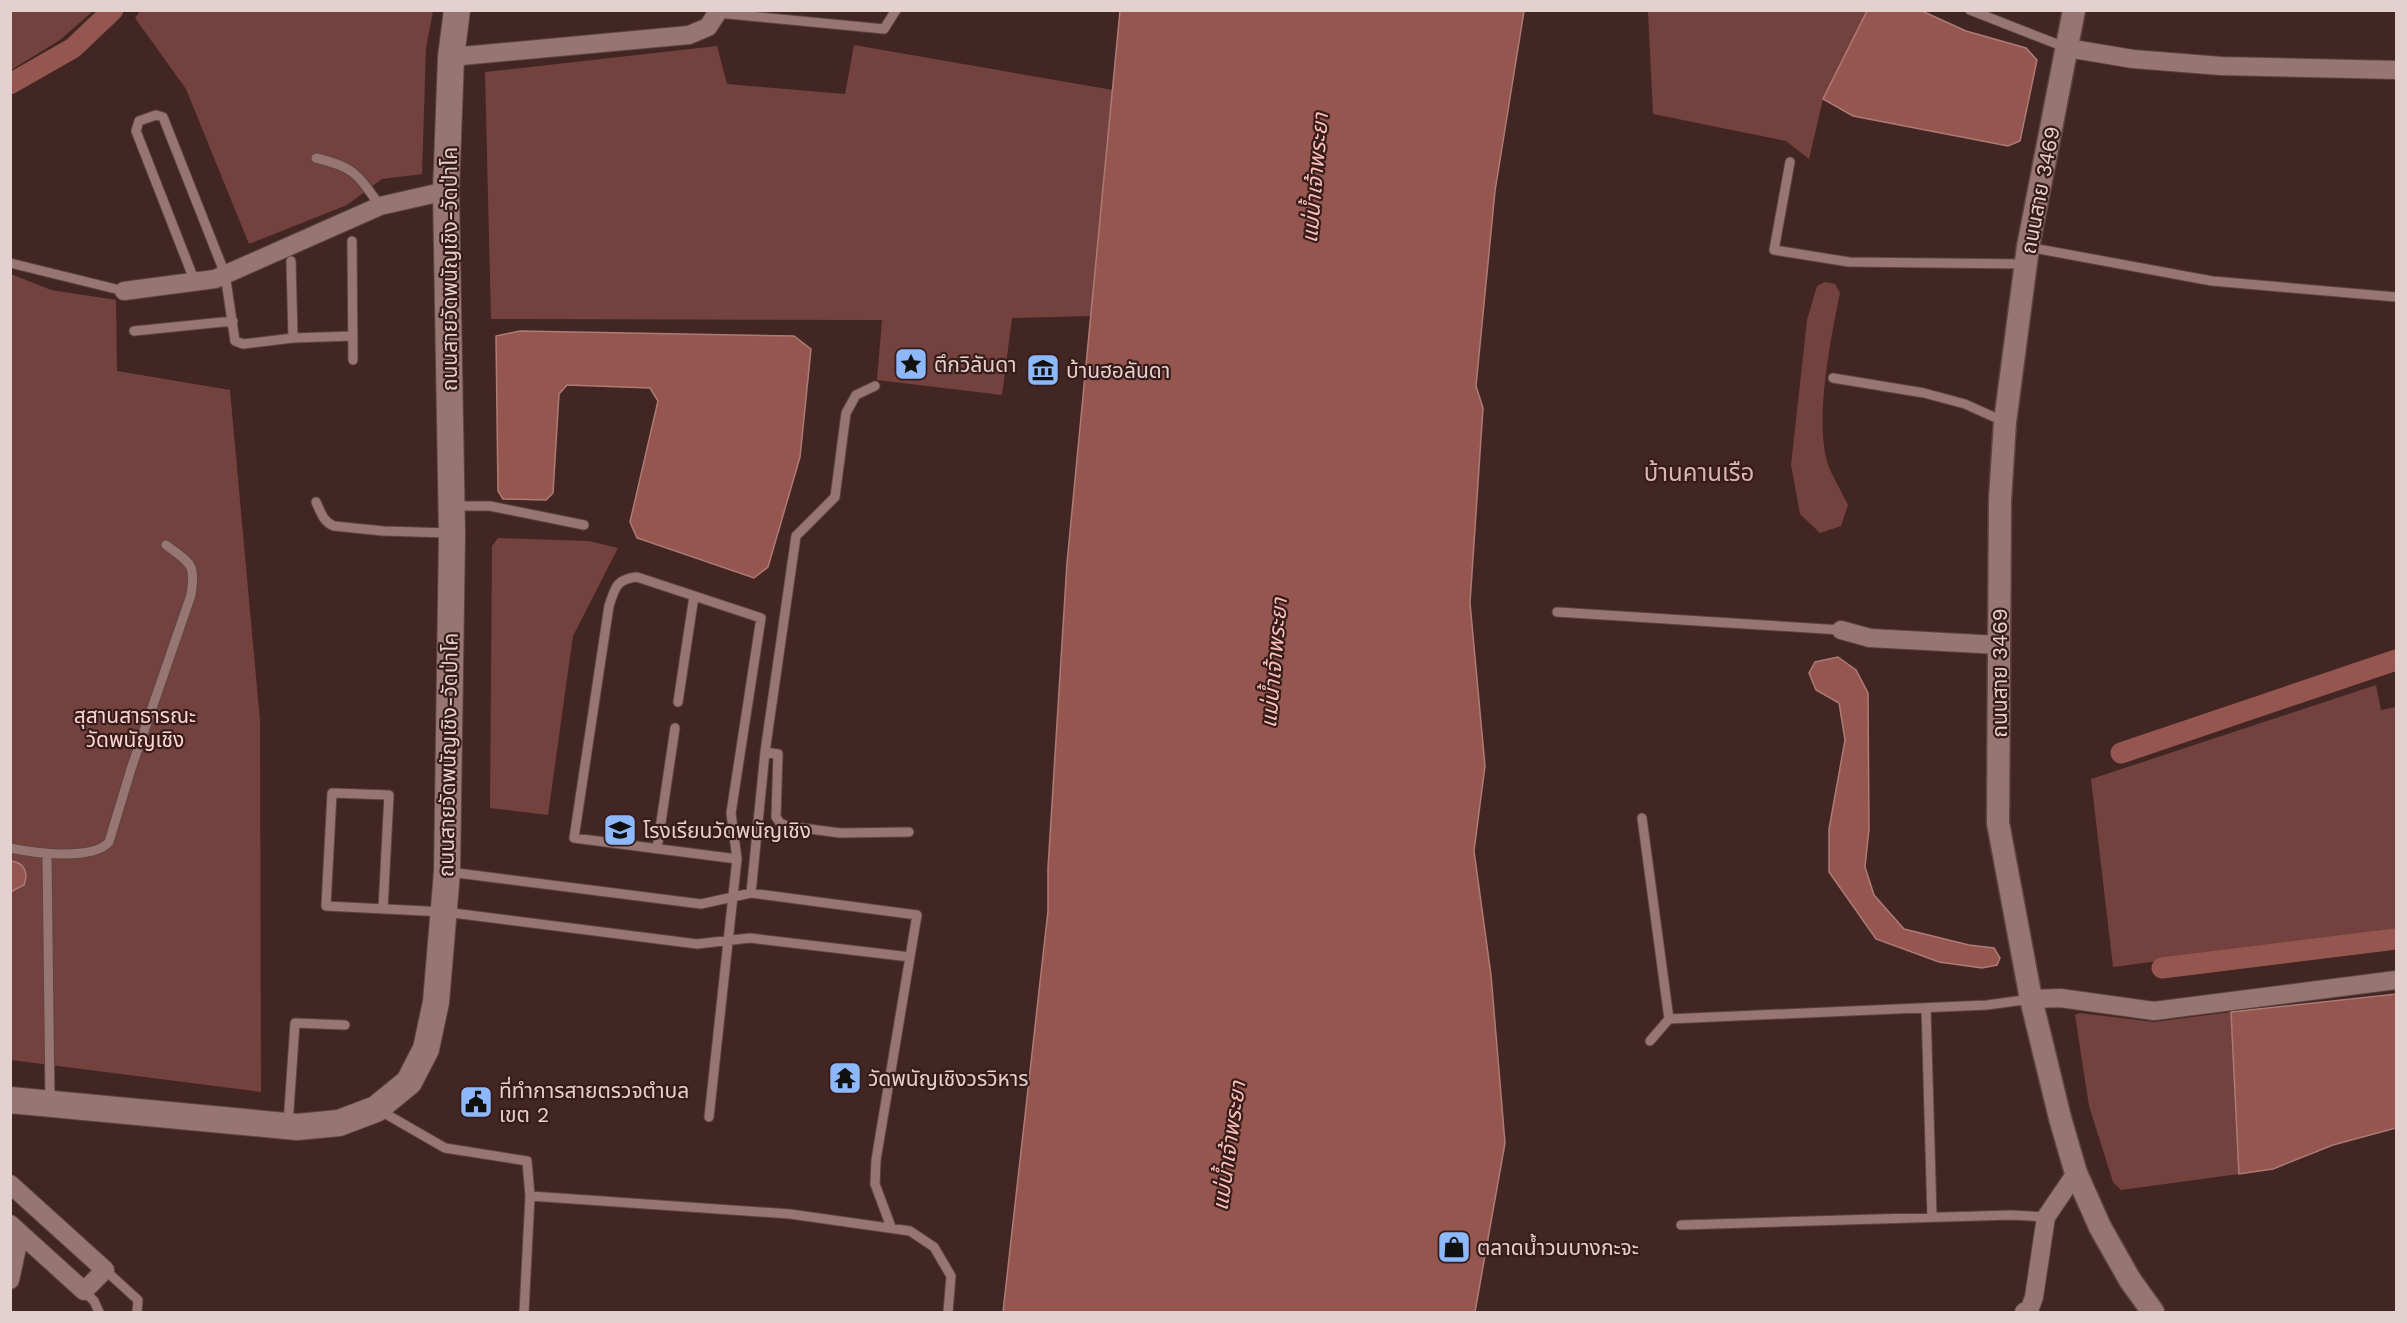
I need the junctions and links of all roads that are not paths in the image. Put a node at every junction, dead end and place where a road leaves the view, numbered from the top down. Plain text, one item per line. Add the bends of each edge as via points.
1 (457, 10) edge
2 (896, 10) edge
3 (1970, 10) edge
4 (2074, 10) edge
5 (719, 12) edge
6 (2067, 48) junction
7 (451, 57) junction
8 (2397, 70) edge
9 (316, 158) dead end
10 (1790, 162) dead end
11 (446, 191) junction
12 (380, 206) junction
13 (352, 241) dead end
14 (2027, 255) junction
15 (291, 261) dead end
16 (10, 263) edge
17 (225, 274) junction
18 (195, 282) junction
19 (124, 291) joint
20 (2397, 297) edge
21 (233, 321) junction
22 (134, 331) dead end
23 (353, 336) junction
24 (293, 338) junction
25 (353, 360) dead end
26 (1833, 378) dead end
27 (875, 386) dead end
28 (2005, 422) junction
29 (316, 502) dead end
30 (451, 506) junction
31 (584, 525) dead end
32 (452, 534) junction
33 (166, 545) dead end
34 (694, 596) junction
35 (1557, 612) dead end
36 (1841, 630) joint
37 (1999, 645) junction
38 (678, 702) dead end
39 (675, 728) dead end
40 (765, 752) junction
41 (1642, 818) dead end
42 (909, 832) dead end
43 (10, 848) edge
44 (657, 849) junction
45 (47, 855) junction
46 (737, 859) junction
47 (447, 872) junction
48 (751, 893) junction
49 (733, 898) junction
50 (383, 909) junction
51 (445, 912) junction
52 (728, 941) junction
53 (910, 957) junction
54 (2397, 980) edge
55 (2031, 999) junction
56 (1926, 1008) junction
57 (1669, 1019) junction
58 (345, 1025) dead end
59 (1650, 1041) dead end
60 (10, 1100) edge
61 (50, 1106) junction
62 (376, 1109) junction
63 (709, 1117) dead end
64 (288, 1127) junction
65 (2076, 1173) junction
66 (10, 1184) edge
67 (530, 1196) junction
68 (1932, 1217) junction
69 (2046, 1217) junction
70 (1681, 1225) dead end
71 (891, 1227) junction
72 (15, 1229) edge
73 (105, 1270) junction
74 (10, 1280) edge
75 (84, 1291) junction
76 (99, 1312) edge
77 (137, 1312) edge
78 (524, 1312) edge
79 (948, 1312) edge
80 (2024, 1312) edge
81 (2153, 1312) edge

1 - 7 main road, ถนนสายวัดพนัญเชิง-วัดป่าโค
2 - 5 lane via 884,29
3 - 6 lane
4 - 6 street, ถนนสาย 3469
5 - 7 street via 708,27 689,35
6 - 8 street via 2221,66
6 - 14 street, ถนนสาย 3469
7 - 11 main road, ถนนสายวัดพนัญเชิง-วัดป่าโค
9 - 12 lane via 340,163 357,174
10 - 14 lane via 1774,250 1849,262
11 - 12 street
11 - 30 main road, ถนนสายวัดพนัญเชิง-วัดป่าโค
12 - 17 street
13 - 23 lane
14 - 20 lane via 2212,281
14 - 28 street, ถนนสาย 3469
15 - 24 lane
16 - 19 lane
17 - 18 street
17 - 18 lane via 163,117 156,115 139,121 136,131
17 - 21 lane
18 - 19 street
21 - 22 lane
21 - 24 lane via 238,343
23 - 24 lane
23 - 25 lane
26 - 28 lane via 1924,393 1965,404
27 - 40 lane via 856,395 846,413 835,497 796,536
28 - 37 street, ถนนสาย 3469
29 - 32 lane via 323,518 334,526
30 - 31 lane via 490,506
30 - 32 main road, ถนนสายวัดพนัญเชิง-วัดป่าโค
32 - 47 main road, ถนนสายวัดพนัญเชิง-วัดป่าโค
33 - 45 lane via 188,562 195,574 110,842 95,851
34 - 38 lane
34 - 44 lane via 637,577 625,578 615,587 574,838
34 - 46 lane via 761,618 731,813
35 - 36 lane
36 - 37 street via 1870,638
37 - 55 street, ถนนสาย 3469 via 1998,823
39 - 44 lane
40 - 42 lane via 778,753 780,823 840,833
40 - 48 lane
41 - 57 lane
43 - 45 lane
44 - 46 lane
45 - 61 lane
46 - 49 lane
47 - 49 lane via 701,904
47 - 51 main road, ถนนสายวัดพนัญเชิง-วัดป่าโค
48 - 49 lane
48 - 53 lane via 917,915
49 - 52 lane
50 - 50 lane via 326,906 332,793 389,795
50 - 51 lane
51 - 52 lane via 697,944
51 - 62 main road, ถนนสายวัดพนัญเชิง-วัดป่าโค via 436,1002 426,1049 409,1082
52 - 53 lane via 750,938
52 - 63 lane
53 - 71 lane via 876,1160 875,1184
54 - 55 street via 2154,1011 2060,998
55 - 56 lane
55 - 65 street, ถนนสาย 3469
56 - 57 lane
56 - 68 lane
57 - 59 lane
58 - 64 lane via 295,1023
60 - 61 main road, ถนนสายวัดพนัญเชิง-วัดป่าโค
61 - 64 main road, ถนนสายวัดพนัญเชิง-วัดป่าโค
62 - 64 main road, ถนนสายวัดพนัญเชิง-วัดป่าโค via 339,1123
62 - 67 lane via 446,1148 527,1161
65 - 69 street
65 - 81 street, ถนนสาย 3469 via 2100,1227
66 - 73 street
67 - 71 lane via 700,1205
67 - 78 lane
68 - 69 lane
68 - 70 lane
69 - 80 street via 2034,1297
71 - 79 lane via 910,1231 934,1247 951,1276
72 - 74 street
72 - 75 street
73 - 75 street
73 - 77 lane via 138,1300
75 - 76 lane

